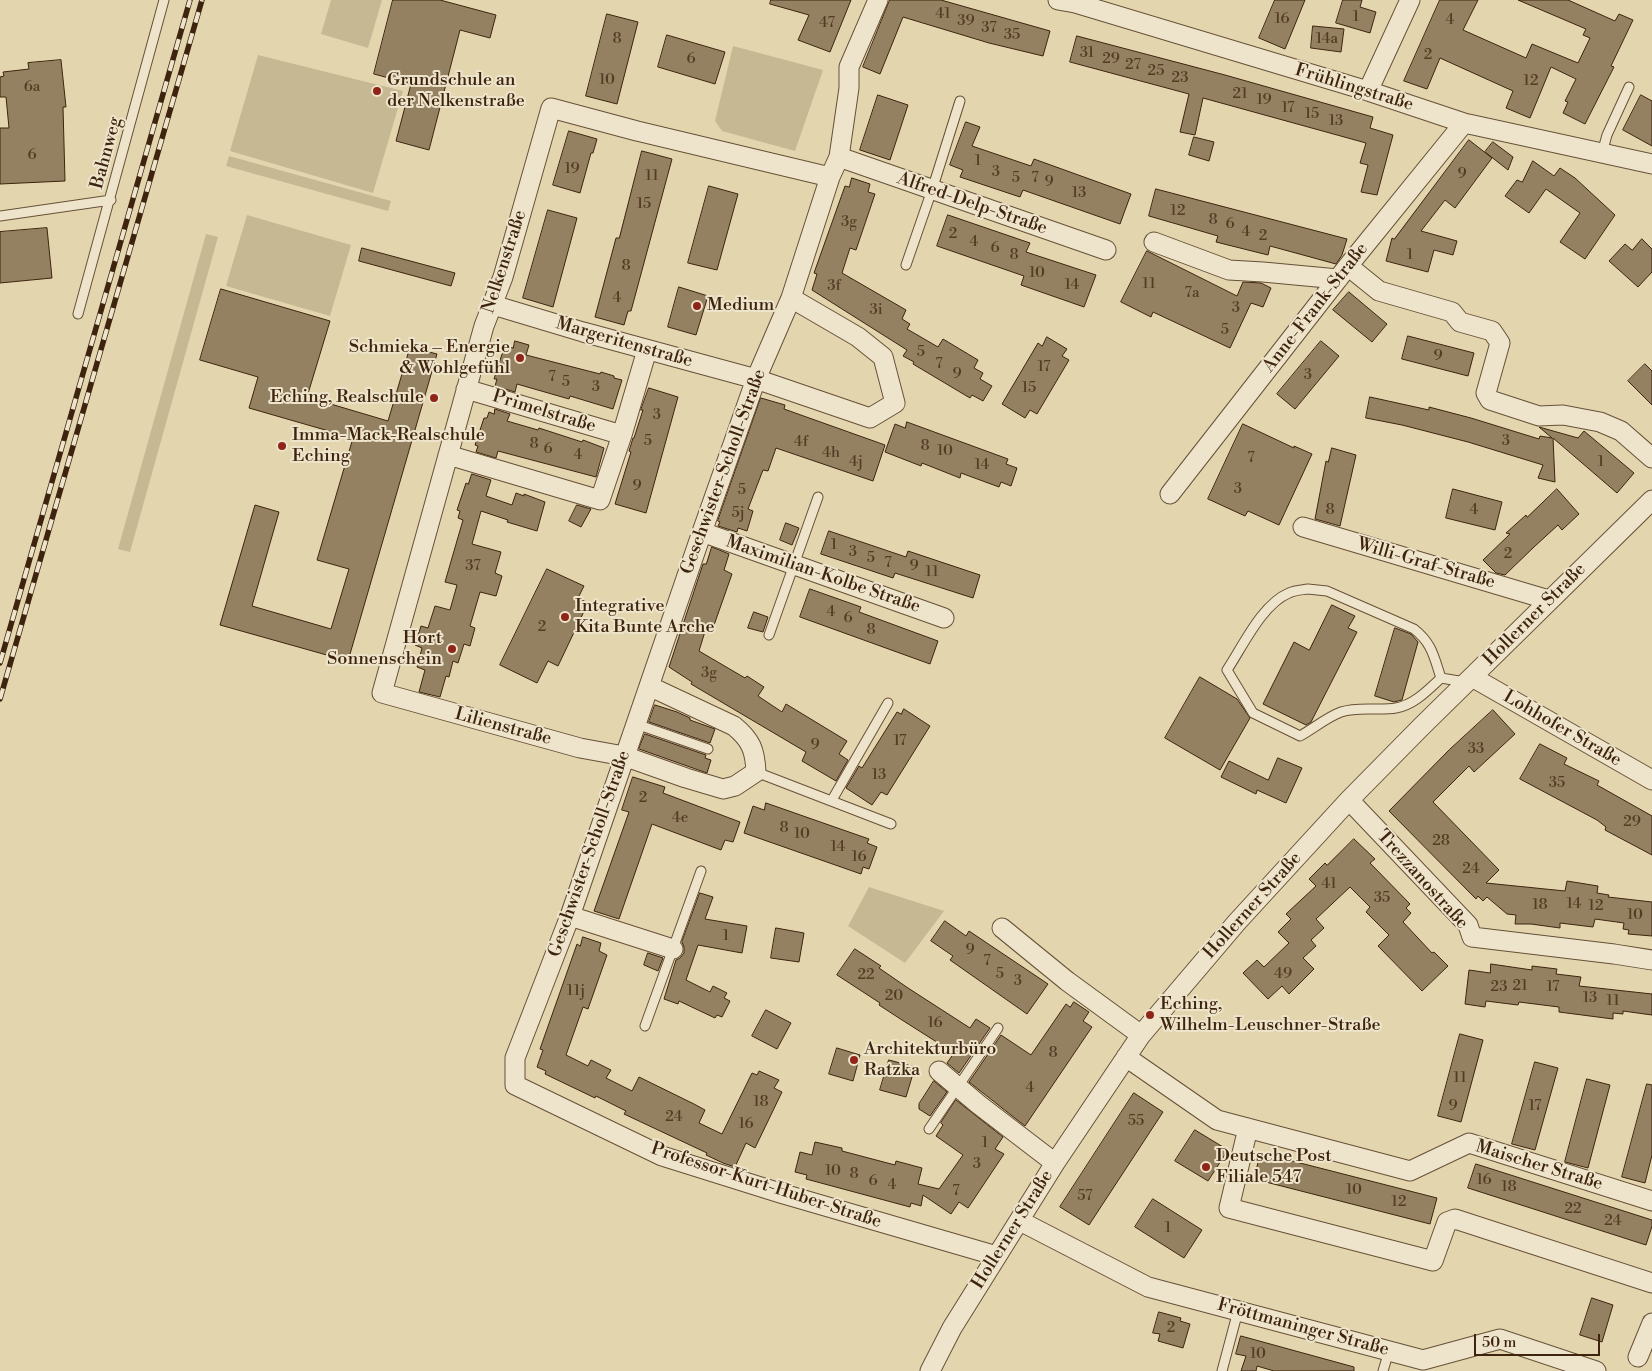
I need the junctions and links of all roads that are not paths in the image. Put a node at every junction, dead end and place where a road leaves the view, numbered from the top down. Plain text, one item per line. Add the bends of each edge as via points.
1 (164, 0) edge
2 (878, 0) edge
3 (1058, 0) edge
4 (1410, 0) edge
5 (1629, 87) dead end
6 (1368, 92) junction
7 (960, 101) dead end
8 (1464, 123) junction
9 (1602, 153) junction
10 (839, 157) junction
11 (1652, 164) edge
12 (830, 177) junction
13 (932, 190) junction
14 (111, 200) junction
15 (0, 216) edge
16 (1154, 242) dead end
17 (1106, 250) dead end
18 (906, 265) dead end
19 (1343, 273) junction
20 (791, 298) junction
21 (493, 305) junction
22 (78, 314) dead end
23 (647, 350) junction
24 (756, 379) junction
25 (466, 389) junction
26 (622, 436) junction
27 (448, 455) junction
28 (1652, 458) edge
29 (1170, 494) dead end
30 (818, 498) dead end
31 (1652, 500) edge
32 (1303, 527) dead end
33 (702, 532) junction
34 (795, 565) junction
35 (1549, 600) junction
36 (944, 618) dead end
37 (770, 635) dead end
38 (1441, 678) junction
39 (1470, 679) junction
40 (649, 686) junction
41 (382, 693) joint
42 (888, 703) dead end
43 (636, 724) junction
44 (708, 749) dead end
45 (624, 756) junction
46 (756, 772) junction
47 (1652, 780) edge
48 (832, 800) junction
49 (1349, 800) junction
50 (891, 824) dead end
51 (701, 871) dead end
52 (570, 916) junction
53 (1002, 928) dead end
54 (674, 949) junction
55 (1652, 960) edge
56 (646, 1026) dead end
57 (998, 1028) dead end
58 (1141, 1035) junction
59 (1126, 1057) junction
60 (939, 1071) dead end
61 (515, 1085) joint
62 (958, 1087) junction
63 (1248, 1128) junction
64 (929, 1130) dead end
65 (1055, 1163) junction
66 (1652, 1201) edge
67 (1020, 1221) junction
68 (997, 1256) junction
69 (1652, 1283) edge
70 (1238, 1311) junction
71 (1652, 1323) edge
72 (1389, 1351) junction
73 (1638, 1357) dead end
74 (930, 1371) edge
75 (1222, 1371) edge
76 (1383, 1371) edge
77 (1596, 1371) edge

1 - 14 lane, Bahnweg
2 - 10 street, Geschwister-Scholl-Straße via 849,67 850,88
3 - 6 street, Frühlingstraße
4 - 6 street
5 - 9 lane via 1606,135
6 - 8 street, Frühlingstraße
7 - 13 lane
8 - 9 street, Frühlingstraße
8 - 19 street, Anne-Frank-Straße
9 - 11 street, Frühlingstraße
10 - 12 street, Geschwister-Scholl-Straße
10 - 13 street, Alfred-Delp-Straße
12 - 20 street, Geschwister-Scholl-Straße
12 - 21 street, Nelkenstraße via 551,108 504,277
13 - 17 street, Alfred-Delp-Straße
13 - 18 lane
14 - 15 lane
14 - 22 lane, Bahnweg
16 - 19 street via 1230,270
19 - 28 street via 1379,292 1452,312 1460,322 1492,331 1500,343 1486,393 1490,400 1539,416 1563,415 1600,422 1621,431
19 - 29 street, Anne-Frank-Straße
20 - 24 street, Geschwister-Scholl-Straße
20 - 24 street, Margeritenstraße via 858,337 883,357 895,402 870,418
21 - 23 street, Margeritenstraße
21 - 25 street, Nelkenstraße
23 - 24 street, Margeritenstraße
23 - 26 street
24 - 33 street, Geschwister-Scholl-Straße
25 - 26 street, Primelstraße
25 - 27 street, Nelkenstraße
26 - 27 street via 600,500
27 - 41 street, Nelkenstraße
30 - 34 lane
31 - 35 street, Hollerner Straße
32 - 35 street, Willi-Graf-Straße
33 - 34 street, Maximilian-Kolbe Straße
33 - 40 street, Geschwister-Scholl-Straße
34 - 36 street, Maximilian-Kolbe Straße
34 - 37 lane
35 - 39 street, Hollerner Straße
38 - 38 lane via 1431,648 1414,629 1327,591 1308,589 1290,592 1278,599 1262,616 1227,670 1253,713 1300,736 1341,712 1407,705
38 - 39 lane
39 - 47 street, Lohhofer Straße
39 - 49 street, Hollerner Straße
40 - 43 street, Geschwister-Scholl-Straße
40 - 46 street via 734,726 751,743 756,757
41 - 45 street, Lilienstraße via 580,748
42 - 48 lane
43 - 44 lane
43 - 45 street, Geschwister-Scholl-Straße
45 - 46 street, Lilienstraße via 723,789 735,786
45 - 52 street, Geschwister-Scholl-Straße
46 - 48 lane
48 - 50 lane
49 - 55 street, Trezzanostraße via 1468,925 1472,937
49 - 58 street, Hollerner Straße via 1237,922
51 - 54 lane
52 - 54 street
52 - 61 street, Geschwister-Scholl-Straße via 515,1058
53 - 58 street
54 - 56 lane
57 - 62 lane
58 - 59 street, Hollerner Straße
59 - 63 street, Maischer Straße via 1217,1120
59 - 65 street, Hollerner Straße
60 - 62 street
61 - 68 street, Professor-Kurt-Huber-Straße via 662,1156
62 - 64 lane
62 - 65 street
63 - 66 street, Maischer Straße via 1410,1171 1469,1143
63 - 69 street via 1229,1208 1433,1261 1446,1222 1454,1219
65 - 67 street, Hollerner Straße
67 - 68 street, Hollerner Straße
67 - 70 street, Fröttmaninger Straße via 1148,1287
68 - 74 street, Hollerner Straße via 952,1328
70 - 72 street, Fröttmaninger Straße
70 - 75 lane
71 - 73 street
72 - 76 lane
72 - 77 street, Fröttmaninger Straße via 1423,1360 1500,1339

